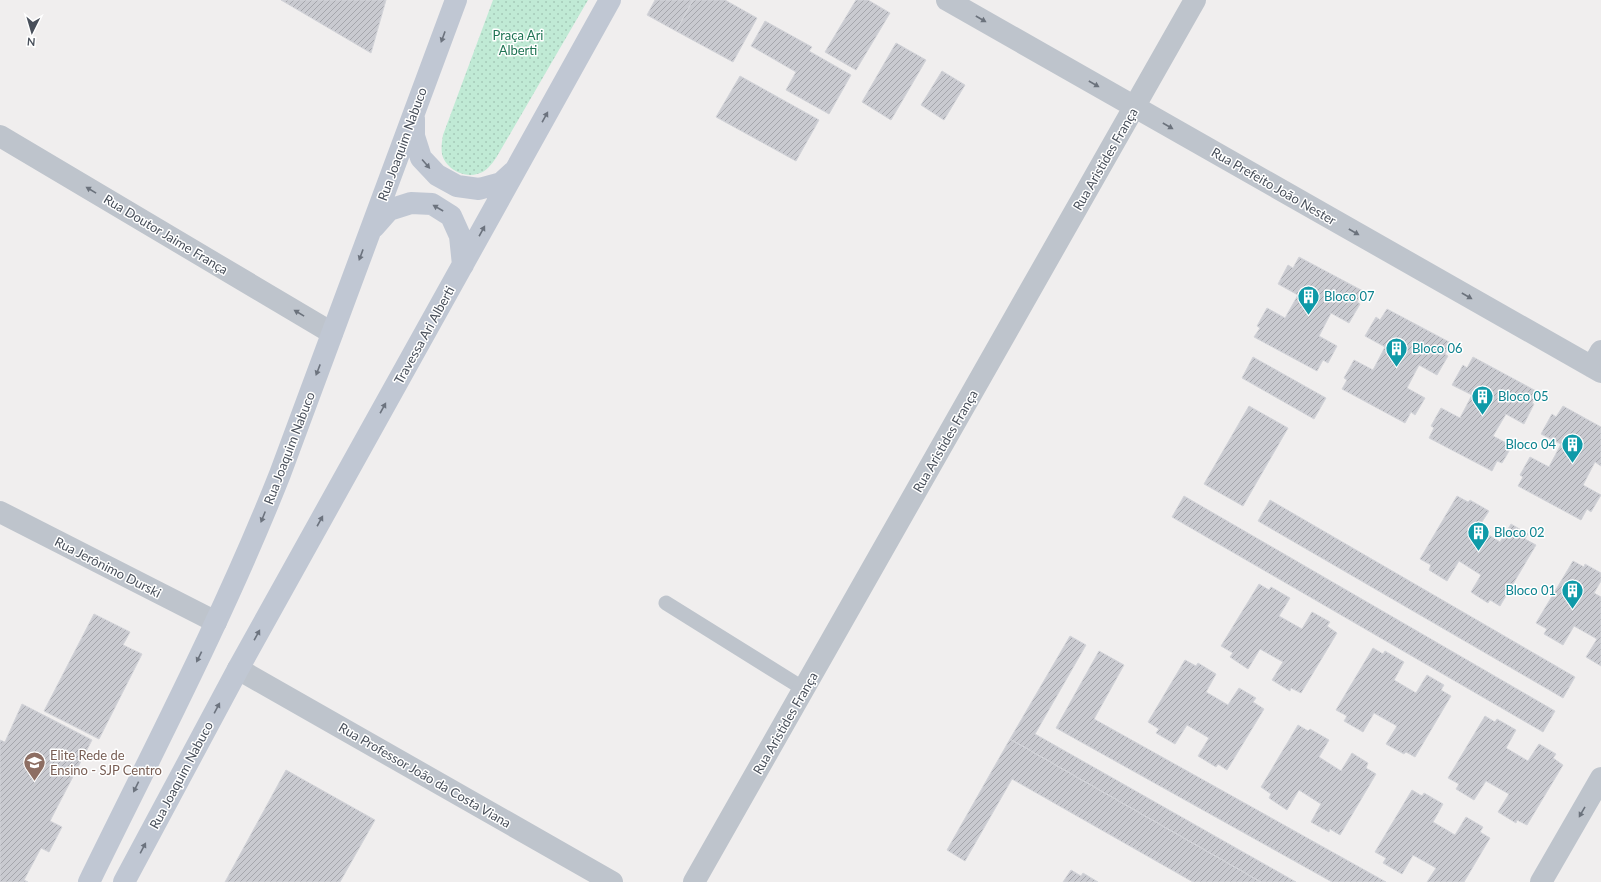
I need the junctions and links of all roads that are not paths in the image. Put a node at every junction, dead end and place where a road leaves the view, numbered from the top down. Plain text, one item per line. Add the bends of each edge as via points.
1 (456, 0) edge
2 (610, 0) edge
3 (947, 0) edge
4 (1195, 0) edge
5 (1134, 107) junction
6 (414, 114) junction
7 (0, 136) edge
8 (516, 168) junction
9 (370, 232) junction
10 (462, 265) junction
11 (332, 333) junction
12 (1598, 363) edge
13 (0, 512) edge
14 (666, 603) dead end
15 (216, 622) junction
16 (238, 669) junction
17 (804, 689) junction
18 (1601, 778) edge
19 (89, 882) edge
20 (124, 882) edge
21 (612, 882) edge
22 (694, 882) edge
23 (1541, 882) edge

1 -> 6 main road, Rua Joaquim Nabuco
8 -> 2 main road, Travessa Ari Alberti
3 -> 5 street, Rua Prefeito João Nester
4 - 5 street, Rua Aristides França
5 -> 12 street, Rua Prefeito João Nester
5 - 17 street, Rua Aristides França
6 -> 8 main road via 414,136 421,158 436,175 457,186 479,189 501,183
6 - 9 main road, Rua Joaquim Nabuco
11 -> 7 street, Rua Doutor Jaime França
10 -> 8 main road, Travessa Ari Alberti
10 -> 9 main road via 460,236 451,216 432,204 411,203 389,210
9 -> 11 main road, Rua Joaquim Nabuco
16 -> 10 main road, Travessa Ari Alberti
11 -> 15 main road, Rua Joaquim Nabuco via 280,474
13 - 15 street, Rua Jerônimo Durski
14 - 17 lane
15 -> 19 main road, Rua Joaquim Nabuco
20 -> 16 main road, Rua Joaquim Nabuco
16 - 21 street, Rua Professor João da Costa Viana
17 - 22 street, Rua Aristides França
18 -> 23 street

